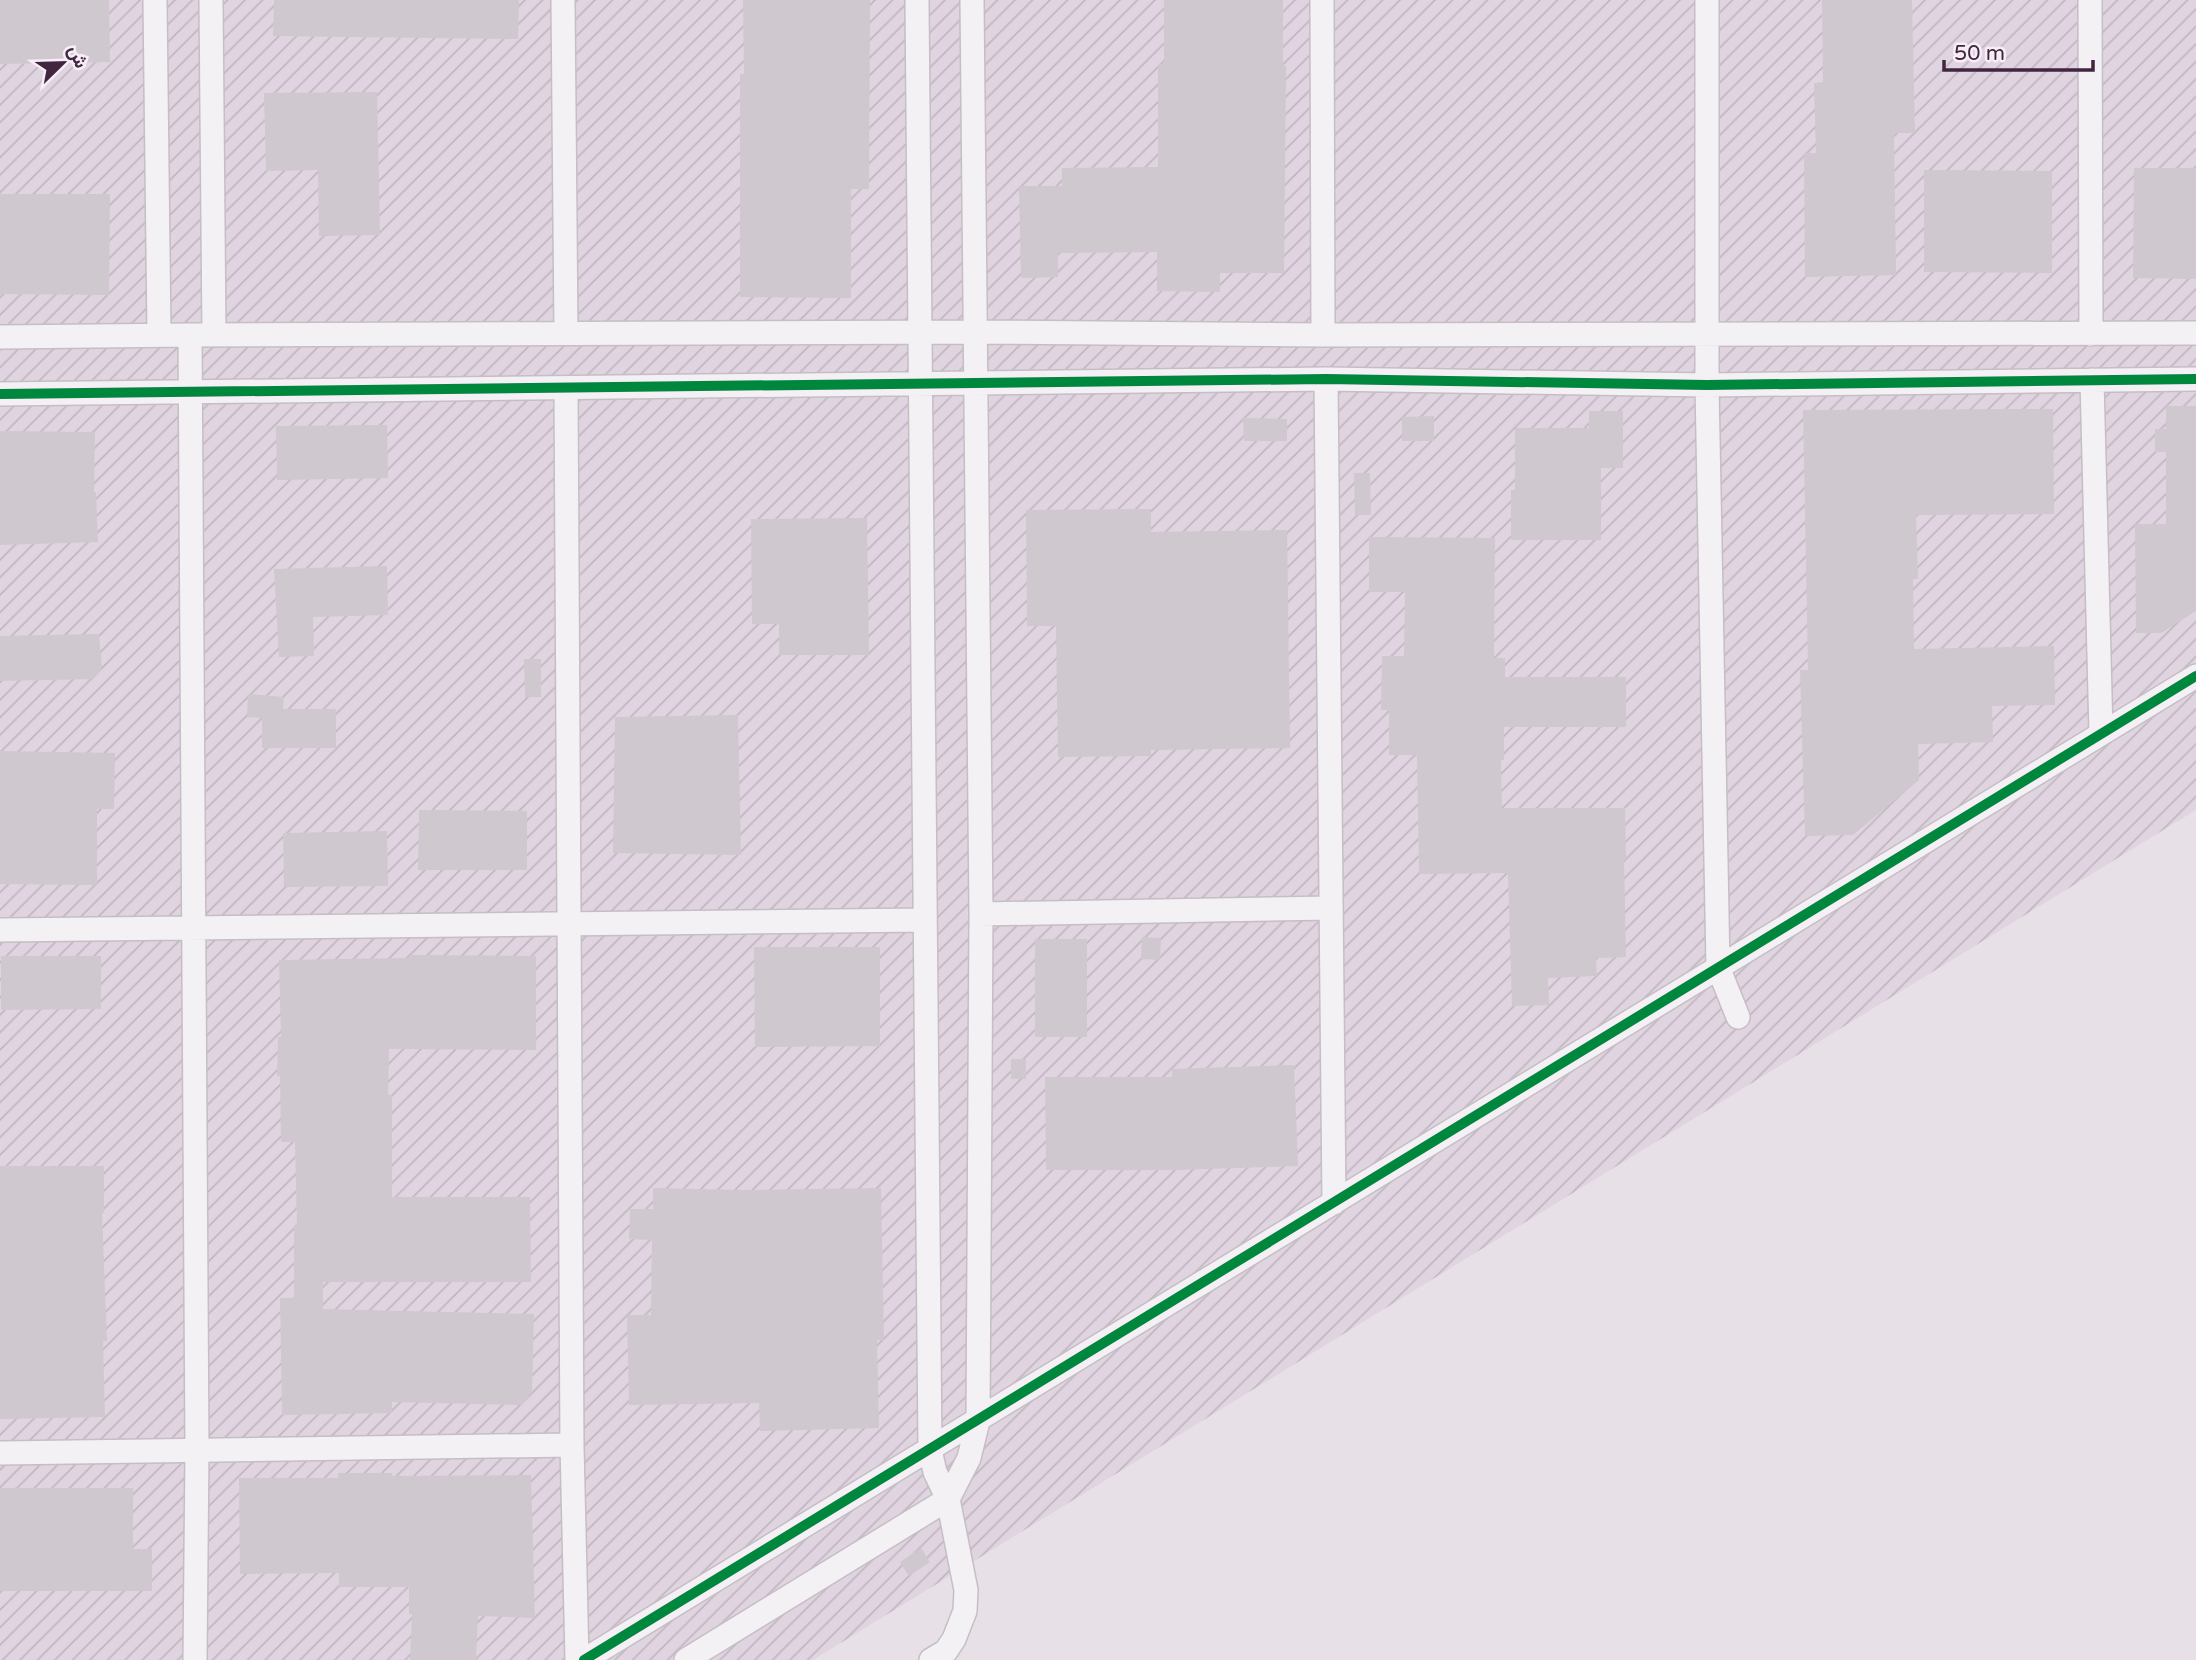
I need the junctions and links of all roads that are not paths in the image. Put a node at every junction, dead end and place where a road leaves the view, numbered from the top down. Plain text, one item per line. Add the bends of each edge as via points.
1 (155, 0) edge
2 (211, 0) edge
3 (563, 0) edge
4 (917, 0) edge
5 (972, 0) edge
6 (1322, 0) edge
7 (1707, 0) edge
8 (2090, 0) edge
9 (920, 332) junction
10 (975, 332) junction
11 (566, 333) junction
12 (2196, 333) edge
13 (2091, 334) junction
14 (159, 335) junction
15 (190, 335) junction
16 (214, 335) junction
17 (1323, 335) junction
18 (1708, 335) junction
19 (0, 337) edge
20 (1326, 379) junction
21 (2196, 379) edge
22 (2092, 380) junction
23 (976, 383) junction
24 (921, 384) junction
25 (1707, 385) junction
26 (566, 388) junction
27 (190, 392) junction
28 (0, 394) edge
29 (2196, 676) edge
30 (2101, 734) junction
31 (1331, 908) junction
32 (981, 914) junction
33 (925, 920) junction
34 (569, 924) junction
35 (194, 928) junction
36 (0, 930) edge
37 (1718, 967) junction
38 (1738, 1017) dead end
39 (1334, 1203) junction
40 (978, 1421) junction
41 (572, 1445) junction
42 (197, 1450) junction
43 (930, 1450) junction
44 (0, 1452) edge
45 (948, 1499) junction
46 (195, 1660) edge
47 (578, 1660) edge
48 (584, 1660) edge
49 (686, 1660) edge
50 (931, 1660) edge

1 - 14 street
2 - 16 street
3 - 11 street
4 - 9 street
5 - 10 street
6 - 17 street
7 - 18 street
8 - 13 street
9 - 10 street
9 - 11 street
9 - 24 street
10 - 17 street
10 - 23 street
11 - 16 street
12 - 13 street
13 - 18 street
14 - 15 street
14 - 19 street
15 - 16 street
15 - 27 street
17 - 18 street
18 - 25 street
20 - 23 street
20 - 25 street
20 - 31 street
21 - 22 street
22 - 25 street
22 - 30 street
23 - 24 street
23 - 32 street
24 - 26 street
24 - 33 street
25 - 37 street
26 - 27 street
26 - 34 street
27 - 28 street
27 - 35 street
29 - 30 street
30 - 37 street
31 - 32 street
31 - 39 street
32 - 40 street
33 - 34 street
33 - 43 street
34 - 35 street
34 - 41 street
35 - 36 street
35 - 42 street
37 - 38 street
37 - 39 street
39 - 40 street
40 - 43 street
40 - 45 street via 970,1458
41 - 42 street
41 - 47 street
42 - 44 street
42 - 46 street
43 - 45 street
43 - 48 street
45 - 49 street
45 - 50 street via 966,1590 965,1611 946,1651

